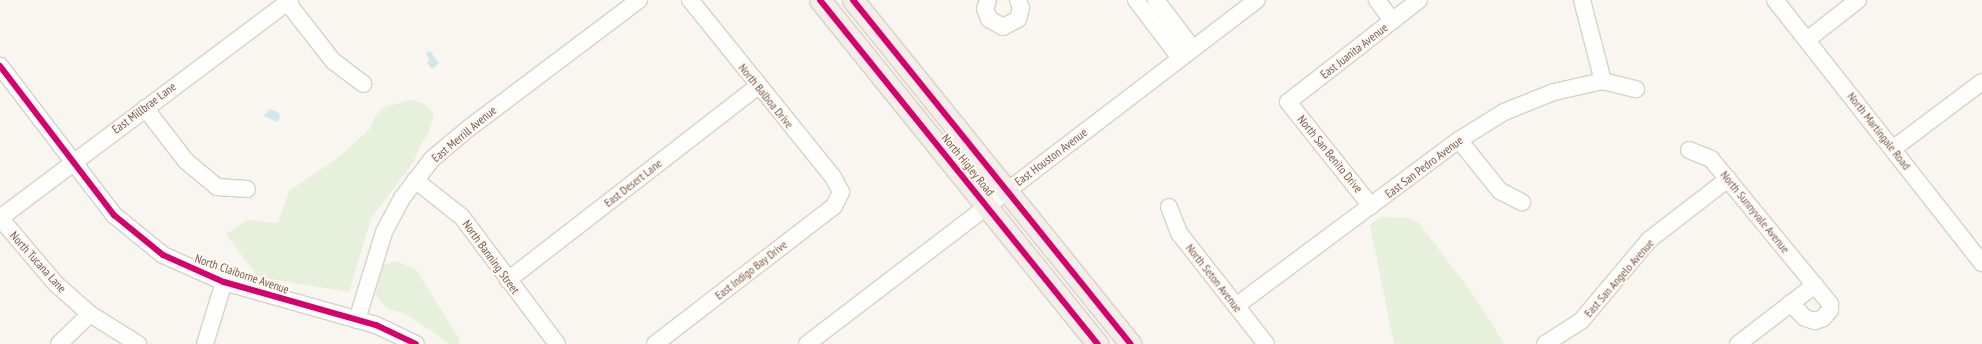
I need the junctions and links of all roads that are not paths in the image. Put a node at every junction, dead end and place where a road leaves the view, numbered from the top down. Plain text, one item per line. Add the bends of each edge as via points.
1 (639, 0) edge
2 (690, 0) edge
3 (820, 0) edge
4 (852, 0) edge
5 (988, 0) edge
6 (1018, 0) edge
7 (1136, 0) edge
8 (1156, 0) edge
9 (1257, 0) edge
10 (1377, 0) edge
11 (1419, 0) edge
12 (1582, 0) edge
13 (1775, 0) edge
14 (1858, 0) edge
15 (288, 1) edge
16 (1392, 21) junction
17 (1807, 40) junction
18 (1187, 53) junction
19 (0, 66) edge
20 (1603, 81) junction
21 (1982, 82) edge
22 (363, 84) dead end
23 (758, 86) junction
24 (1636, 89) dead end
25 (1288, 102) joint
26 (145, 108) junction
27 (1459, 140) junction
28 (1894, 148) junction
29 (1689, 150) dead end
30 (72, 162) junction
31 (1728, 179) junction
32 (415, 180) junction
33 (247, 189) dead end
34 (1006, 190) junction
35 (841, 192) joint
36 (1522, 202) dead end
37 (986, 206) junction
38 (1371, 206) junction
39 (1169, 207) dead end
40 (0, 218) edge
41 (1981, 260) edge
42 (508, 280) junction
43 (224, 282) junction
44 (1815, 285) junction
45 (1790, 303) junction
46 (1236, 306) junction
47 (90, 314) junction
48 (357, 320) junction
49 (59, 344) edge
50 (138, 344) edge
51 (205, 344) edge
52 (416, 344) edge
53 (557, 344) edge
54 (655, 344) edge
55 (807, 344) edge
56 (1098, 344) edge
57 (1131, 344) edge
58 (1266, 344) edge
59 (1544, 344) edge
60 (1738, 344) edge

1 - 32 street, East Merrill Avenue via 469,128 432,159
2 - 23 street, North Balboa Drive
3 - 37 main road, North Higley Road
4 - 34 main road, North Higley Road
5 - 6 street via 985,9 988,19 1003,27 1018,19 1021,8
7 - 18 street
8 - 18 street
9 - 18 street, East Houston Avenue
10 - 16 street
11 - 16 street, East Juanita Avenue
12 - 20 street
13 - 17 street, North Martingale Road
14 - 17 street
15 - 22 street via 333,61
15 - 26 street, East Millbrae Lane
16 - 25 street, East Juanita Avenue
17 - 28 street, North Martingale Road
18 - 34 street, East Houston Avenue
19 - 30 street, North Claiborne Avenue
20 - 24 street, East San Pedro Avenue
20 - 27 street, East San Pedro Avenue via 1554,92 1504,112
21 - 28 street
23 - 35 street, North Balboa Drive via 833,177
23 - 42 street, East Desert Lane
25 - 38 street, North San Benito Drive
26 - 30 street, East Millbrae Lane
26 - 33 street via 186,161 217,187
27 - 36 street via 1500,191
27 - 38 street, East San Pedro Avenue
28 - 41 street, North Martingale Road
29 - 31 street, North Sunnyvale Avenue via 1711,159
30 - 40 street, East Millbrae Lane
30 - 43 street, North Claiborne Avenue via 114,215 132,231 164,255
31 - 44 street, North Sunnyvale Avenue
31 - 59 street, East San Angelo Avenue via 1649,240 1581,321
32 - 42 street, North Banning Street via 462,218
32 - 48 street, East Merrill Avenue via 384,232
34 - 37 street, East Houston Avenue
34 - 57 main road, North Higley Road
35 - 54 street, East Indigo Bay Drive via 834,206
37 - 55 street, East Houston Avenue
37 - 56 main road, North Higley Road
38 - 46 street, East San Pedro Avenue
39 - 46 street, North Seton Avenue via 1179,233
40 - 47 street, North Tucana Lane via 50,278
42 - 53 street, North Banning Street
43 - 48 street, North Claiborne Avenue
43 - 51 street
44 - 45 street
44 - 45 street, North Sunnyvale Avenue via 1830,304 1830,310 1823,318 1815,321 1805,318
45 - 60 street
46 - 58 street, North Seton Avenue
47 - 49 street
47 - 50 street, North Tucana Lane
48 - 52 street, North Claiborne Avenue via 376,325

